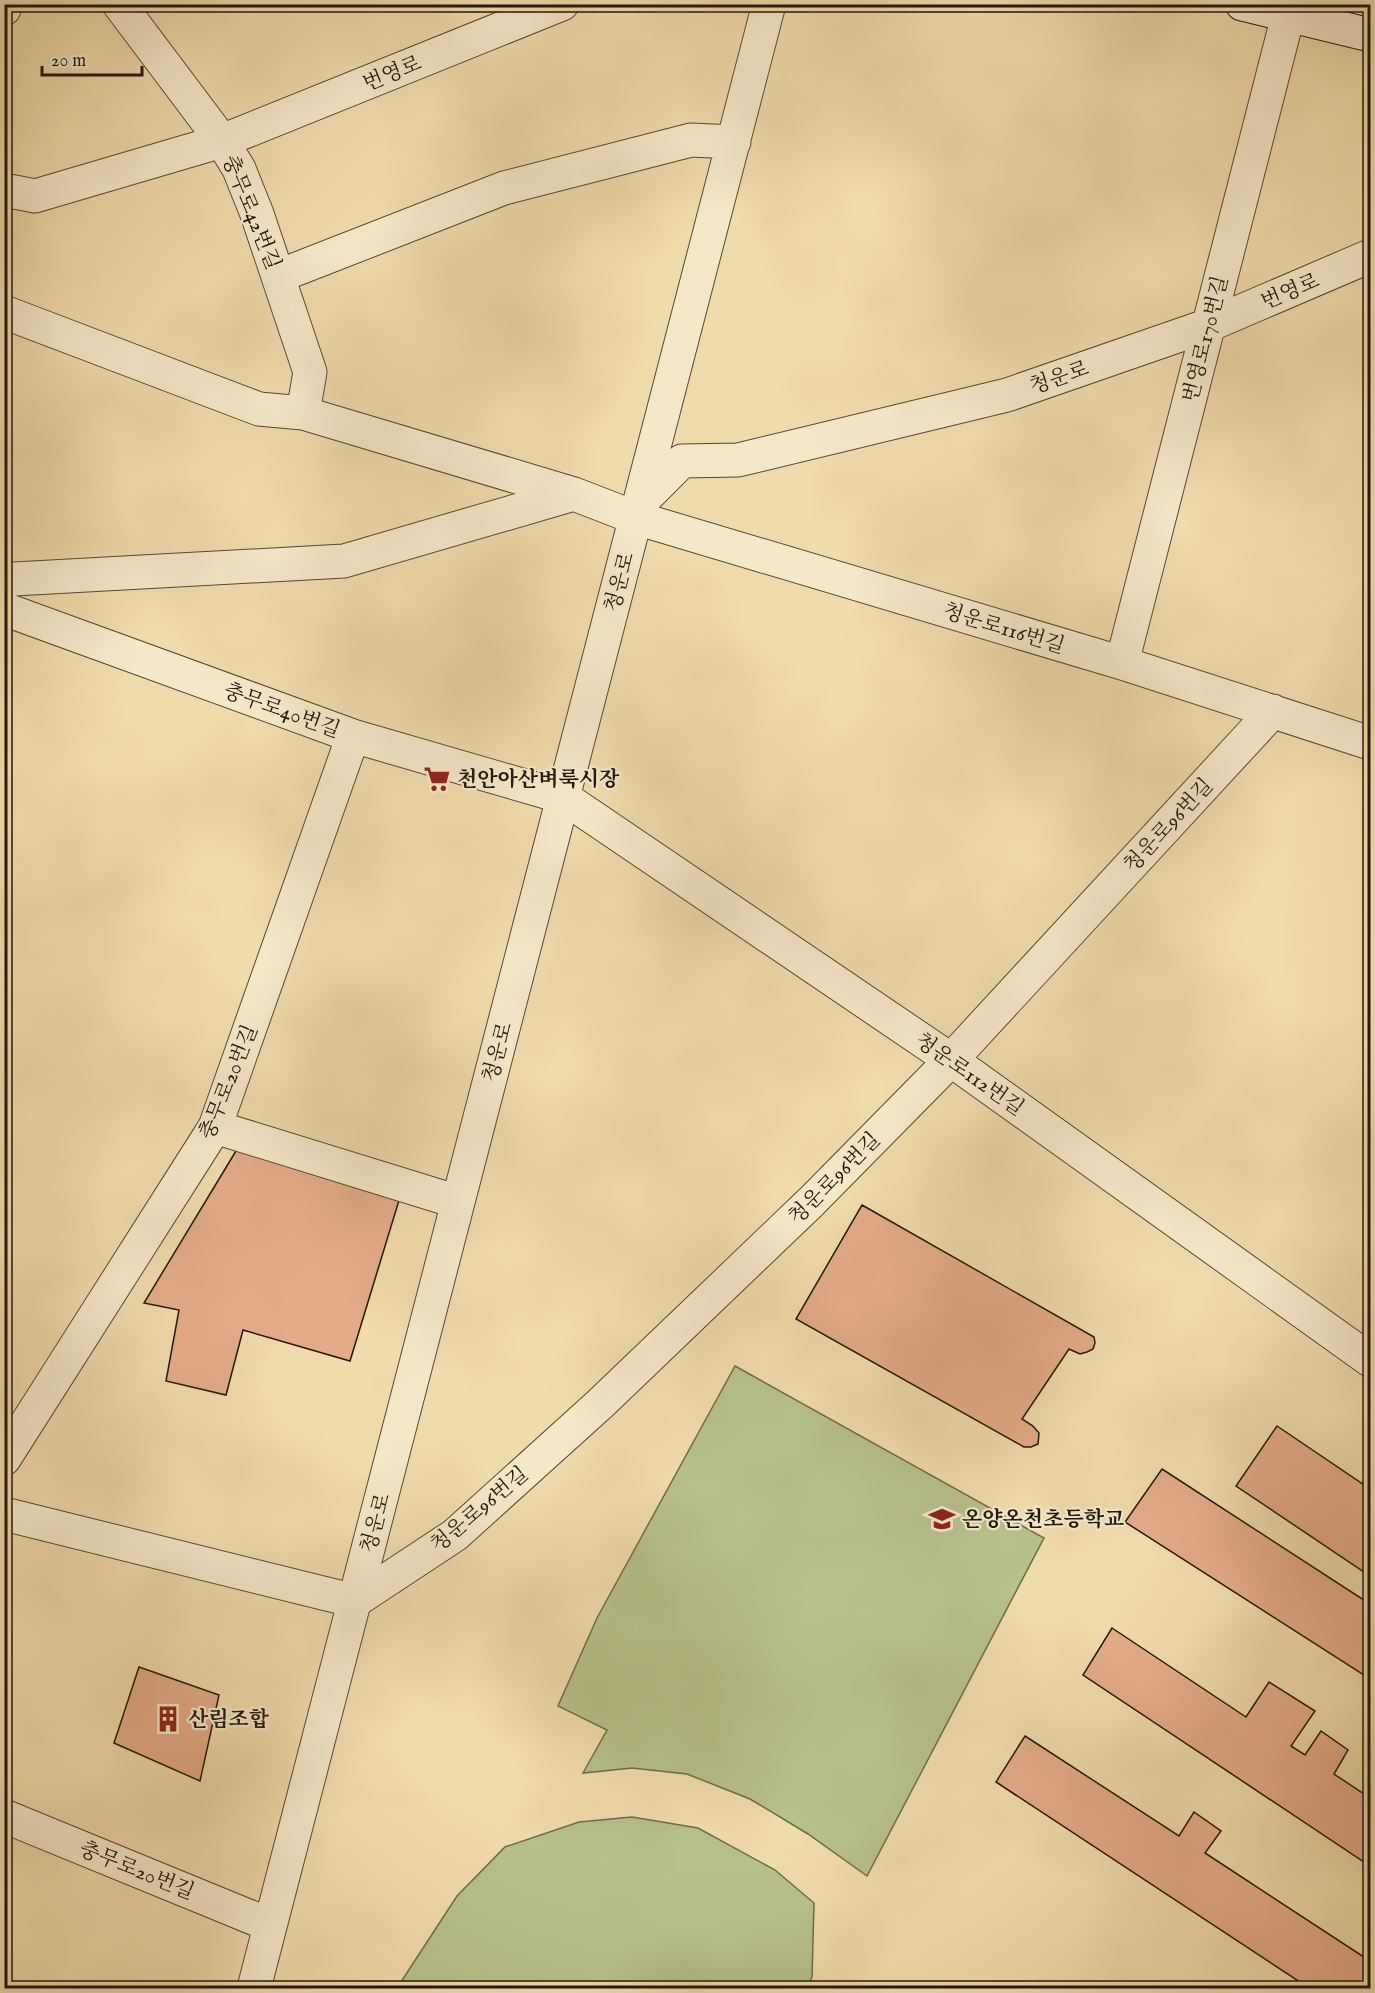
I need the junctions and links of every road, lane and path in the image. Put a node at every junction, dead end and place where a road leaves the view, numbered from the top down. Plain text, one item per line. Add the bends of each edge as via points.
1 (6, 4) edge
2 (119, 4) edge
3 (562, 4) edge
4 (769, 4) edge
5 (1242, 4) edge
6 (4, 9) edge
7 (1290, 10) edge
8 (1371, 35) edge
9 (222, 141) junction
10 (734, 142) junction
11 (4, 190) edge
12 (1371, 256) edge
13 (279, 276) junction
14 (4, 312) edge
15 (1209, 325) junction
16 (303, 413) junction
17 (574, 494) junction
18 (638, 511) junction
19 (4, 583) edge
20 (4, 609) edge
21 (1122, 663) junction
22 (1273, 711) junction
23 (353, 736) junction
24 (1371, 743) edge
25 (563, 797) junction
26 (951, 1060) junction
27 (215, 1127) junction
28 (458, 1202) junction
29 (1371, 1360) edge
30 (4, 1459) edge
31 (4, 1514) edge
32 (354, 1601) junction
33 (4, 1816) edge
34 (270, 1925) junction
35 (254, 1989) edge

1 - 6 street
2 - 9 street, 충무로42번길
3 - 9 street, 번영로
4 - 10 street, 청운로
5 - 7 street
7 - 8 street
7 - 15 street, 번영로170번길
9 - 11 street, 번영로 via 35,196
9 - 13 street, 충무로42번길 via 239,169
10 - 13 street via 691,140 504,188
10 - 18 street, 청운로
12 - 15 street, 번영로
13 - 16 street, 충무로42번길 via 310,372
14 - 16 street via 259,409
15 - 18 street, 청운로 via 1007,395 738,460 682,461
15 - 21 street, 번영로170번길
16 - 17 street
17 - 18 street
17 - 19 street via 344,561 14,579
18 - 21 street, 청운로116번길
18 - 25 street, 청운로
20 - 23 street, 충무로40번길
21 - 22 street, 청운로116번길
22 - 24 street, 청운로116번길
22 - 26 street, 청운로96번길
23 - 25 street, 충무로40번길
23 - 27 street, 충무로20번길
25 - 26 street, 청운로112번길
25 - 28 street, 청운로
26 - 29 street, 청운로112번길
26 - 32 street, 청운로96번길 via 812,1201 600,1404 455,1535
27 - 28 street
27 - 30 street, 충무로20번길
28 - 32 street, 청운로
31 - 32 street
32 - 34 street, 청운로
33 - 34 street, 충무로20번길
34 - 35 street, 청운로

